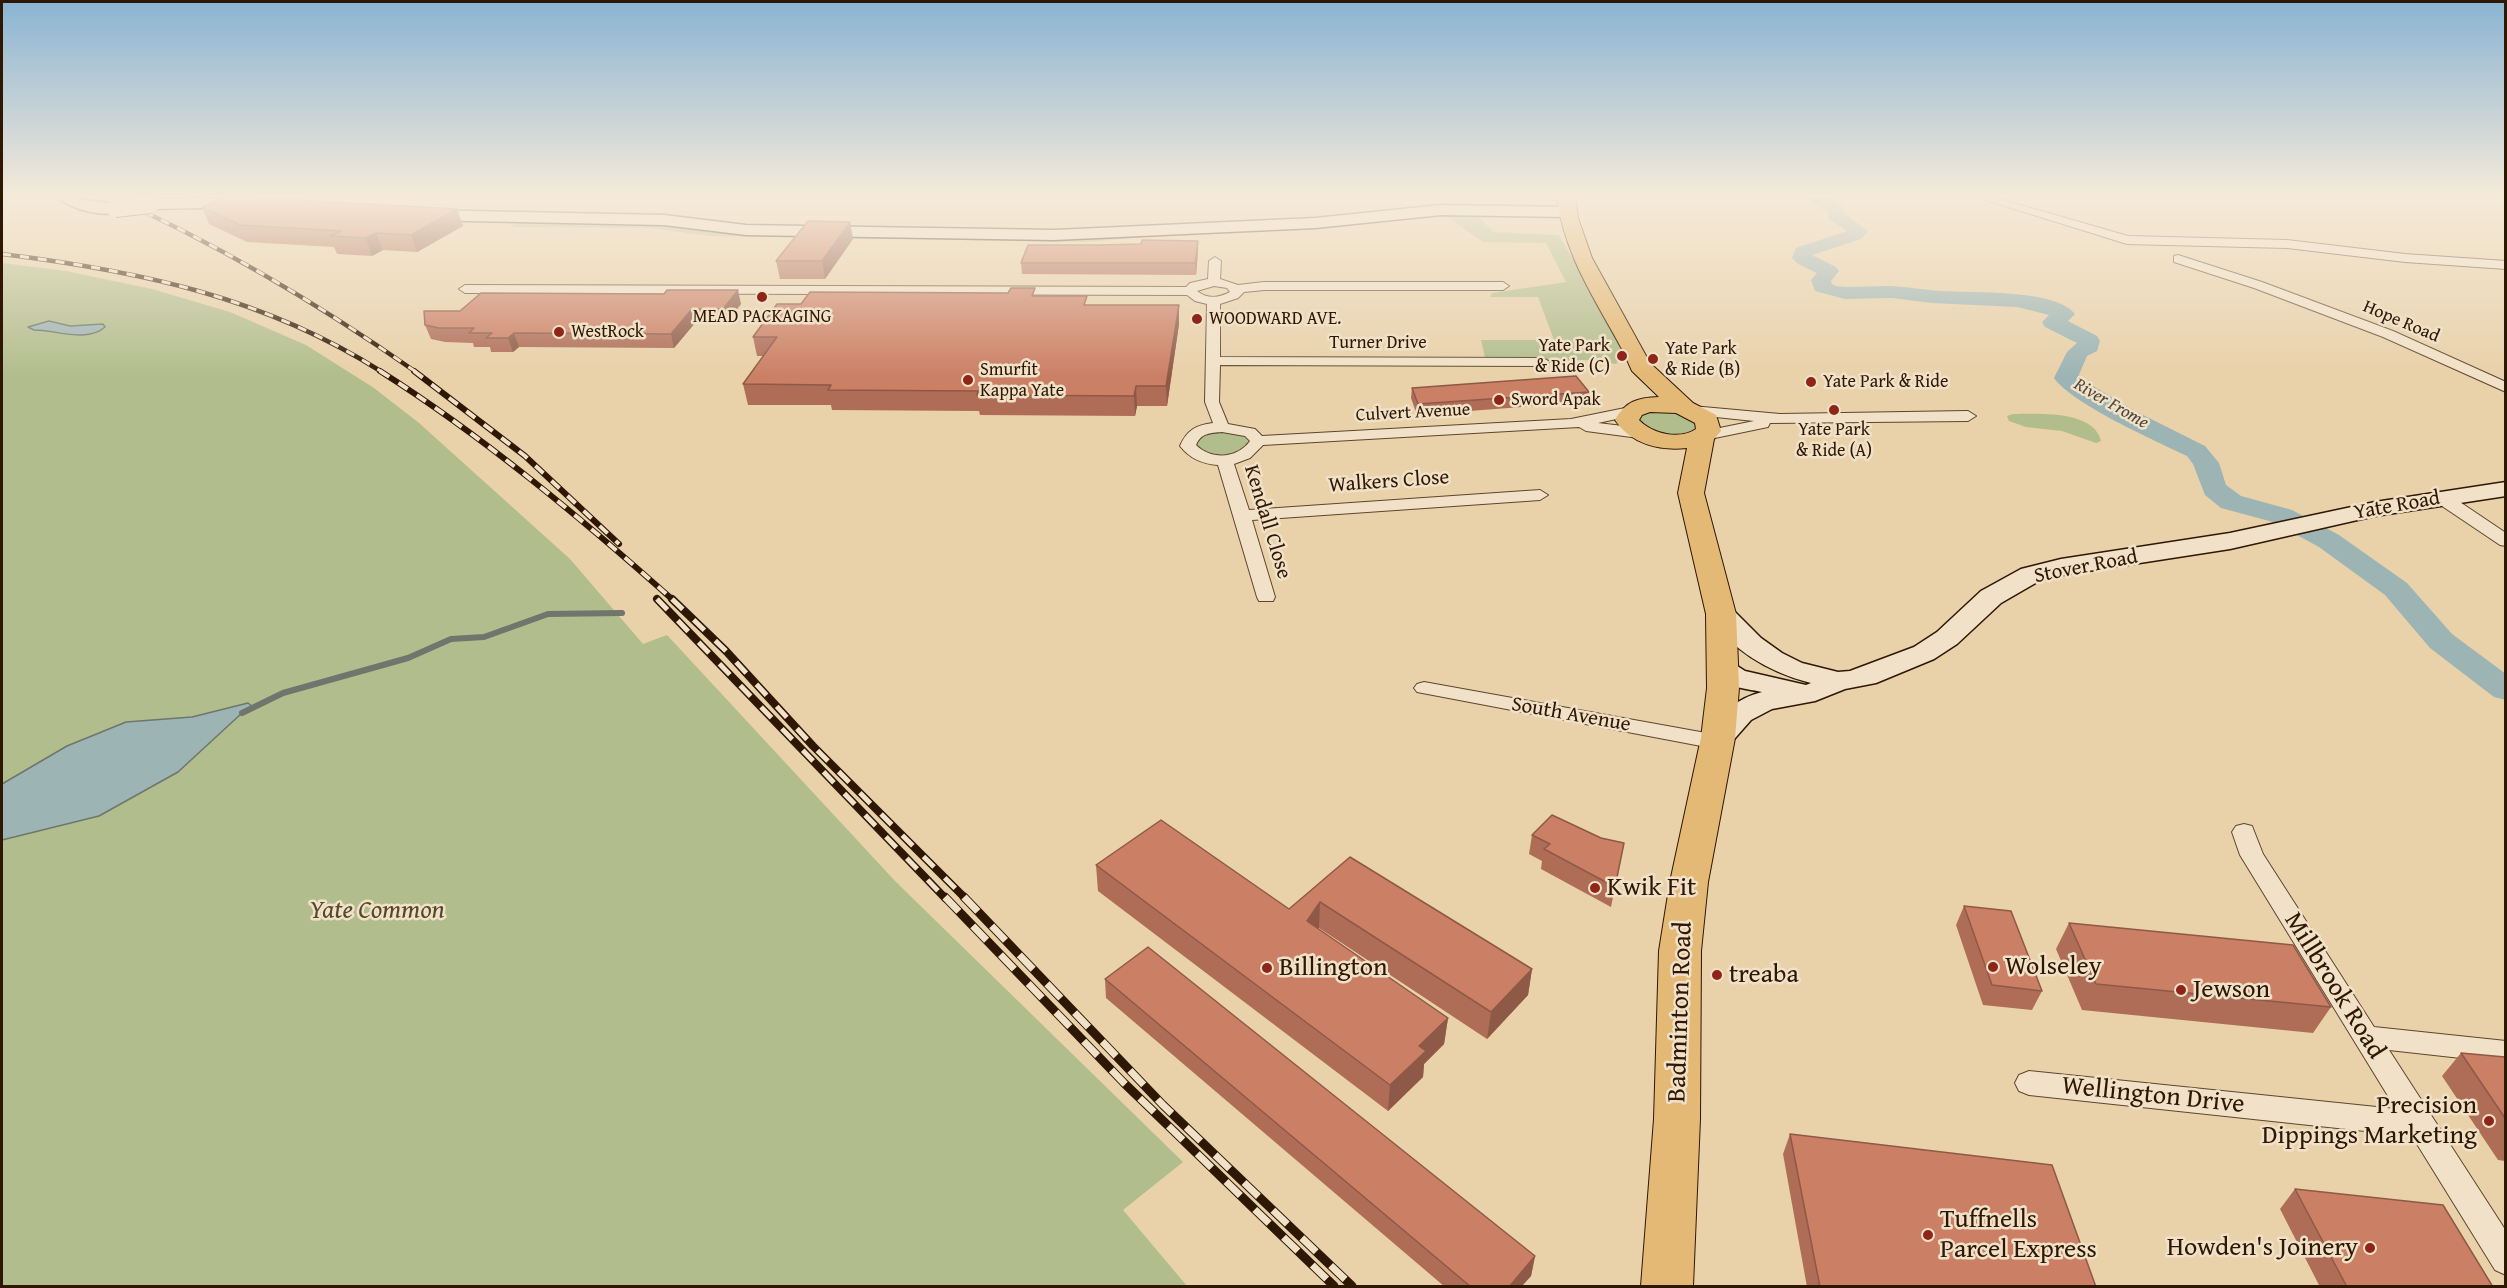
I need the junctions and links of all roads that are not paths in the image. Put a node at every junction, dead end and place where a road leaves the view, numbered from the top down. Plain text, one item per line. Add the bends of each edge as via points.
1 (1584, 257) edge
2 (2401, 257) edge
3 (2178, 259) dead end
4 (1215, 261) dead end
5 (2505, 265) edge
6 (1214, 282) junction
7 (1503, 286) dead end
8 (465, 289) dead end
9 (1237, 289) junction
10 (1190, 291) junction
11 (1214, 300) junction
12 (1214, 361) junction
13 (1542, 362) dead end
14 (1640, 366) junction
15 (2505, 388) edge
16 (1688, 409) junction
17 (1968, 416) dead end
18 (1780, 419) junction
19 (1636, 422) junction
20 (1571, 424) junction
21 (1222, 427) junction
22 (1703, 436) junction
23 (1258, 441) junction
24 (1225, 460) junction
25 (2505, 489) edge
26 (1691, 493) junction
27 (1540, 495) dead end
28 (2442, 498) junction
29 (1240, 516) junction
30 (2302, 526) joint
31 (2505, 542) edge
32 (1266, 597) dead end
33 (1721, 614) junction
34 (1792, 669) junction
35 (1724, 670) junction
36 (1825, 687) junction
37 (1424, 688) dead end
38 (1718, 740) junction
39 (2244, 832) dead end
40 (2367, 1037) junction
41 (2505, 1052) edge
42 (2029, 1083) dead end
43 (2419, 1124) junction
44 (2505, 1260) edge
45 (1667, 1287) edge

1 - 14 main road
2 - 5 street
3 - 15 street, Hope Road via 2388,334
4 - 6 street
6 - 9 street
6 - 10 street via 1194,286
7 - 9 street
8 - 10 street
9 - 11 street via 1235,295
10 - 11 street via 1195,297
11 - 12 street
12 - 13 street, Turner Drive via 1509,368
12 - 21 street via 1212,402
14 - 16 main road
14 - 19 main road
16 - 18 street
16 - 19 main road via 1655,404
16 - 22 main road via 1701,415 1709,426
17 - 18 street
18 - 22 street
19 - 20 street, Culvert Avenue
19 - 20 street, Culvert Avenue
19 - 22 main road via 1670,441
19 - 26 main road, Badminton Road
20 - 23 street, Culvert Avenue
21 - 23 street via 1250,432
21 - 24 street via 1204,429 1192,436 1188,446 1205,458
22 - 26 main road, Badminton Road
23 - 24 street via 1253,452
24 - 29 street, Kendall Close
25 - 28 street, Yate Road
26 - 33 main road, Badminton Road
27 - 29 street, Walkers Close
28 - 30 street, Yate Road
28 - 31 street
29 - 32 street, Kendall Close
30 - 36 street, Stover Road via 2031,575 1991,597 1947,638 1924,652 1866,677
33 - 34 street, Stover Road via 1751,644
33 - 35 main road, Badminton Road
34 - 35 street, Stover Road via 1737,664
34 - 36 street, Stover Road
35 - 36 street, Stover Road via 1743,680
35 - 38 main road, Badminton Road
36 - 38 street, Stover Road via 1753,706 1741,713
37 - 38 street, South Avenue
38 - 45 main road, Badminton Road via 1689,882 1680,951 1677,1119
39 - 40 street, Millbrook Road via 2252,855
40 - 41 street
40 - 43 street, Millbrook Road
42 - 43 street, Wellington Drive
43 - 44 street, Millbrook Road

